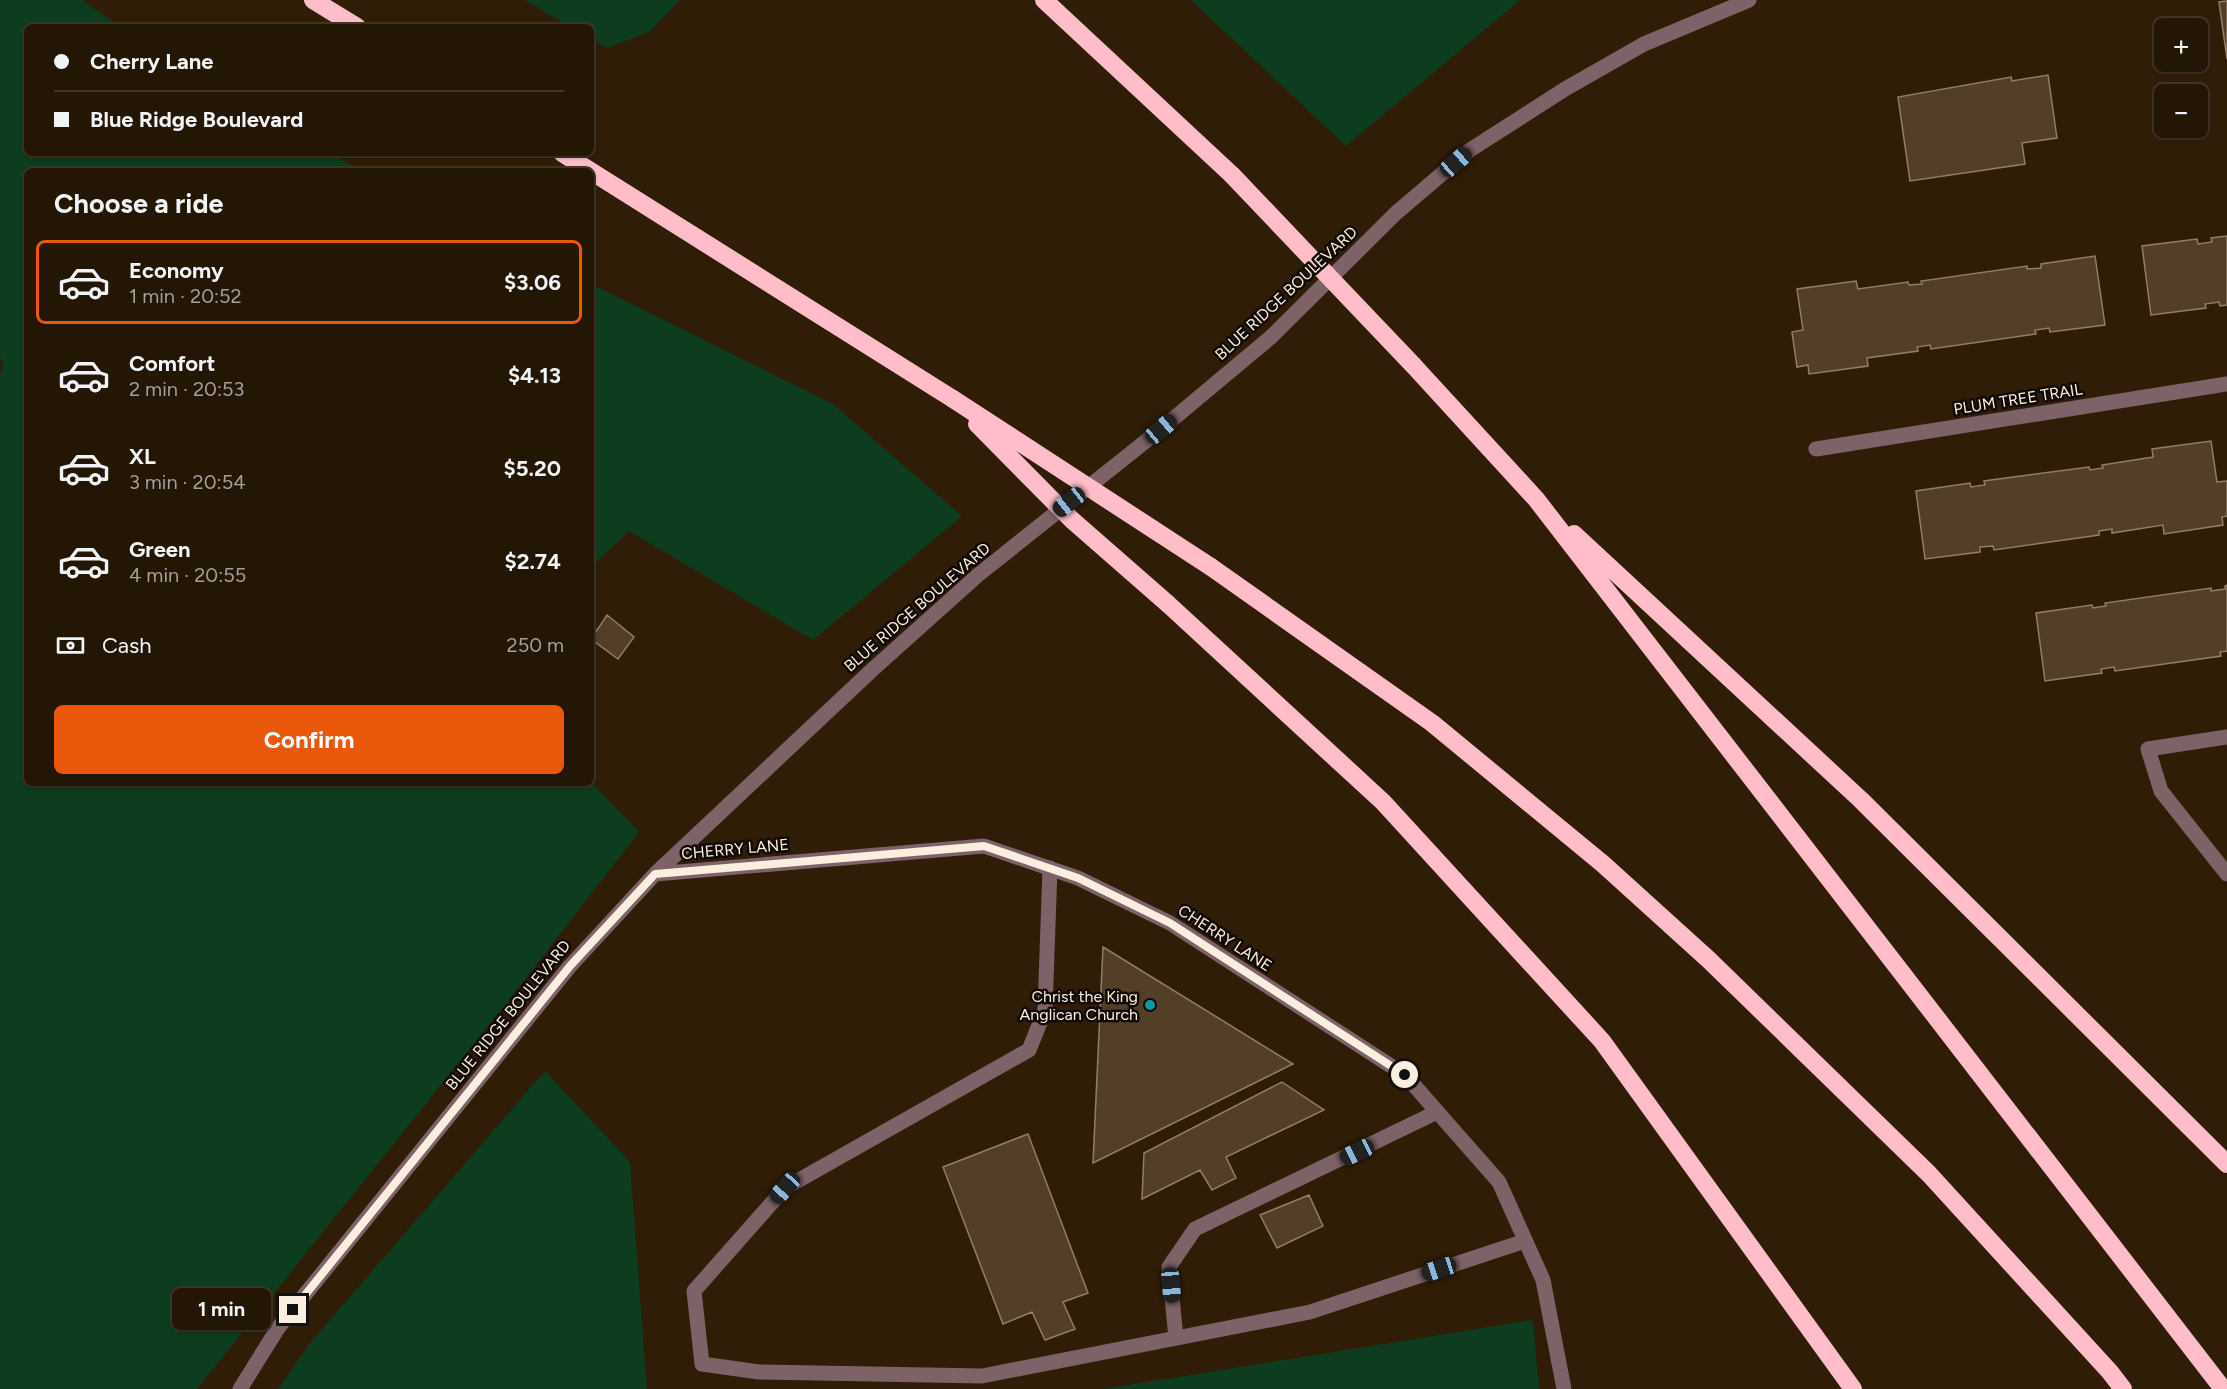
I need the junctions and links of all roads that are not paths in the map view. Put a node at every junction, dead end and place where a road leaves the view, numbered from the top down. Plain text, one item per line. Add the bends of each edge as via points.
1 (313, 0) edge
2 (1044, 0) edge
3 (1749, 0) edge
4 (1726, 4) edge
5 (352, 24) edge
6 (567, 156) edge
7 (586, 168) edge
8 (594, 173) edge
9 (2227, 384) edge
10 (953, 399) junction
11 (1816, 449) dead end
12 (1536, 499) junction
13 (2227, 737) edge
14 (1050, 868) junction
15 (655, 874) junction
16 (2227, 874) edge
17 (1437, 1113) junction
18 (2227, 1164) edge
19 (1525, 1241) junction
20 (1176, 1338) junction
21 (240, 1389) edge
22 (1564, 1389) edge
23 (1853, 1389) edge
24 (2123, 1389) edge
25 (2223, 1389) edge

1 - 5 highway
2 - 12 highway, bridge via 1232,175
3 - 4 street, BLUE RIDGE BOULEVARD
4 - 15 street, BLUE RIDGE BOULEVARD via 1565,89 1470,150 1396,213 1271,337 978,575
6 - 7 highway
8 - 10 highway
9 - 11 street, PLUM TREE TRAIL
10 - 23 highway, bridge via 1072,520 1383,802 1602,1041
10 - 24 highway, bridge via 1211,567 1432,723 1603,864 1709,960 1929,1174
12 - 18 highway via 1861,800
12 - 25 highway
13 - 16 street via 2148,749 2161,791
14 - 15 street, CHERRY LANE via 984,846
14 - 17 street, CHERRY LANE via 1170,923 1405,1075
14 - 20 street via 1045,1010 1029,1050 785,1188 694,1292 702,1364 759,1372 982,1376
15 - 21 street, BLUE RIDGE BOULEVARD via 570,966 293,1309
17 - 19 street, CHERRY LANE via 1498,1182
17 - 20 street via 1195,1230 1169,1267
19 - 20 street via 1310,1312
19 - 22 street, CHERRY LANE via 1543,1280

